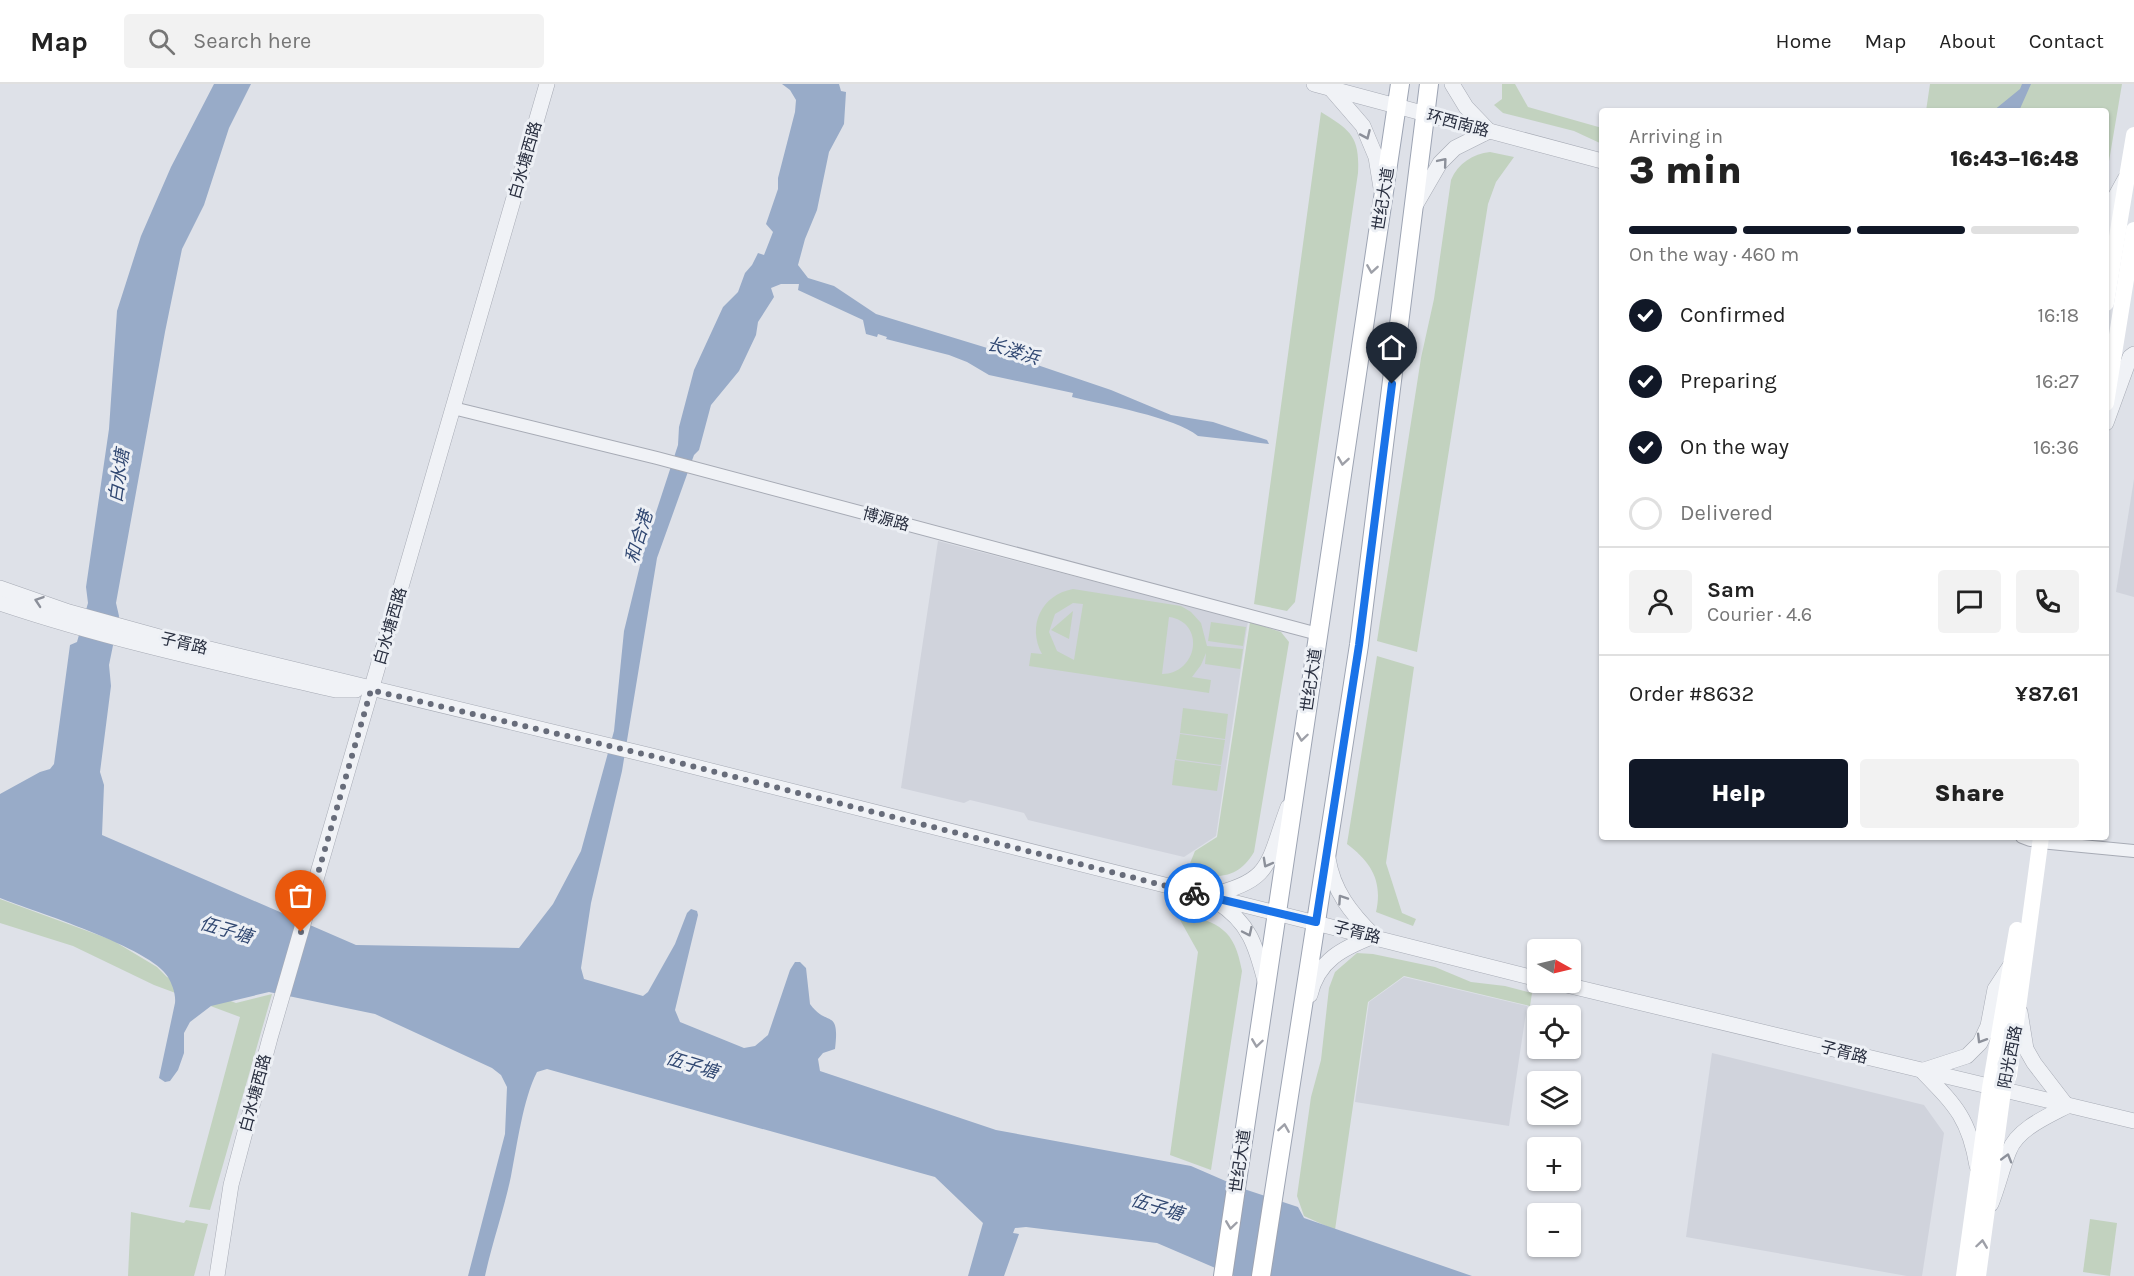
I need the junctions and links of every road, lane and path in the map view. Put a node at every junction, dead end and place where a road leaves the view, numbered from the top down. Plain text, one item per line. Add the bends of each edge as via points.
1 (547, 84) edge
2 (1314, 84) edge
3 (1354, 84) edge
4 (1400, 84) edge
5 (1429, 84) edge
6 (1452, 84) edge
7 (1331, 89) junction
8 (1397, 107) junction
9 (1425, 114) junction
10 (1489, 131) junction
11 (2134, 135) edge
12 (1599, 160) edge
13 (2127, 177) junction
14 (1382, 204) junction
15 (1413, 209) junction
16 (2109, 219) edge
17 (2134, 230) edge
18 (2115, 300) edge
19 (2134, 354) edge
20 (2109, 369) edge
21 (453, 408) junction
22 (2109, 415) edge
23 (0, 588) edge
24 (0, 603) edge
25 (76, 621) junction
26 (1318, 634) junction
27 (371, 690) junction
28 (1295, 789) junction
29 (2033, 840) edge
30 (2033, 840) edge
31 (2041, 840) edge
32 (2134, 851) edge
33 (1327, 852) junction
34 (1207, 896) junction
35 (1276, 913) junction
36 (1316, 922) junction
37 (1374, 936) junction
38 (2010, 966) junction
39 (1527, 975) edge
40 (1266, 985) junction
41 (1581, 989) edge
42 (2019, 1004) junction
43 (1299, 1033) junction
44 (1922, 1071) junction
45 (1997, 1089) junction
46 (2067, 1106) junction
47 (2134, 1121) edge
48 (1978, 1172) junction
49 (1987, 1212) junction
50 (217, 1276) edge
51 (1223, 1276) edge
52 (1261, 1276) edge
53 (1964, 1276) edge
54 (1978, 1276) edge

1 - 21 street, 白水塘西路
2 - 7 street, 环西南路
3 - 7 street
4 - 8 main road, 世纪大道
5 - 9 main road, 世纪大道
6 - 10 street via 1466,107
7 - 8 street, 环西南路
7 -> 14 street via 1363,126 1376,157
8 - 9 street, 环西南路
8 - 14 main road, 世纪大道
9 - 10 street, 环西南路
9 - 15 main road, 世纪大道
10 - 12 street, 环西南路
15 -> 10 street via 1440,163 1455,148
11 - 13 main road
13 - 16 street via 2114,199
13 - 18 main road
14 -> 26 main road, 世纪大道
15 - 33 main road, 世纪大道 via 1359,645
17 - 18 main road
18 - 20 main road
19 - 22 street
21 - 26 street, 博源路 via 657,458
21 - 27 street, 白水塘西路
25 -> 23 street, 子胥路
24 - 25 street, 子胥路
25 - 27 street, 子胥路 via 336,690
26 -> 28 main road, 世纪大道
27 - 34 street, 子胥路
27 - 50 street, 白水塘西路 via 231,1185
28 -> 34 street via 1271,857 1258,878 1235,890
28 - 35 main road, 世纪大道
29 - 38 main road, 阳光西路
30 - 42 main road, 阳光西路
31 - 32 street
33 - 36 main road, 世纪大道
37 -> 33 street via 1336,889
34 - 35 street, 子胥路
34 -> 40 street via 1244,923
35 - 36 street, 子胥路
35 - 40 main road, 世纪大道
36 - 37 street, 子胥路
36 - 43 main road, 世纪大道
37 - 39 street, 子胥路
37 - 43 street via 1348,946 1324,965 1313,983
38 -> 44 street via 1995,989 1988,1026 1980,1043 1967,1056
38 - 45 main road, 阳光西路
40 -> 51 main road, 世纪大道
41 - 44 street, 子胥路
42 - 45 main road, 阳光西路 via 2009,1075
42 - 46 street via 2026,1048
52 -> 43 main road, 世纪大道
44 - 45 street, 子胥路
44 - 48 street via 1965,1120
45 - 46 street, 子胥路
45 - 48 main road, 阳光西路
45 - 49 main road, 阳光西路
46 - 47 street, 子胥路
49 -> 46 street via 2009,1149 2031,1126
48 - 53 main road, 阳光西路
54 -> 49 main road, 阳光西路

